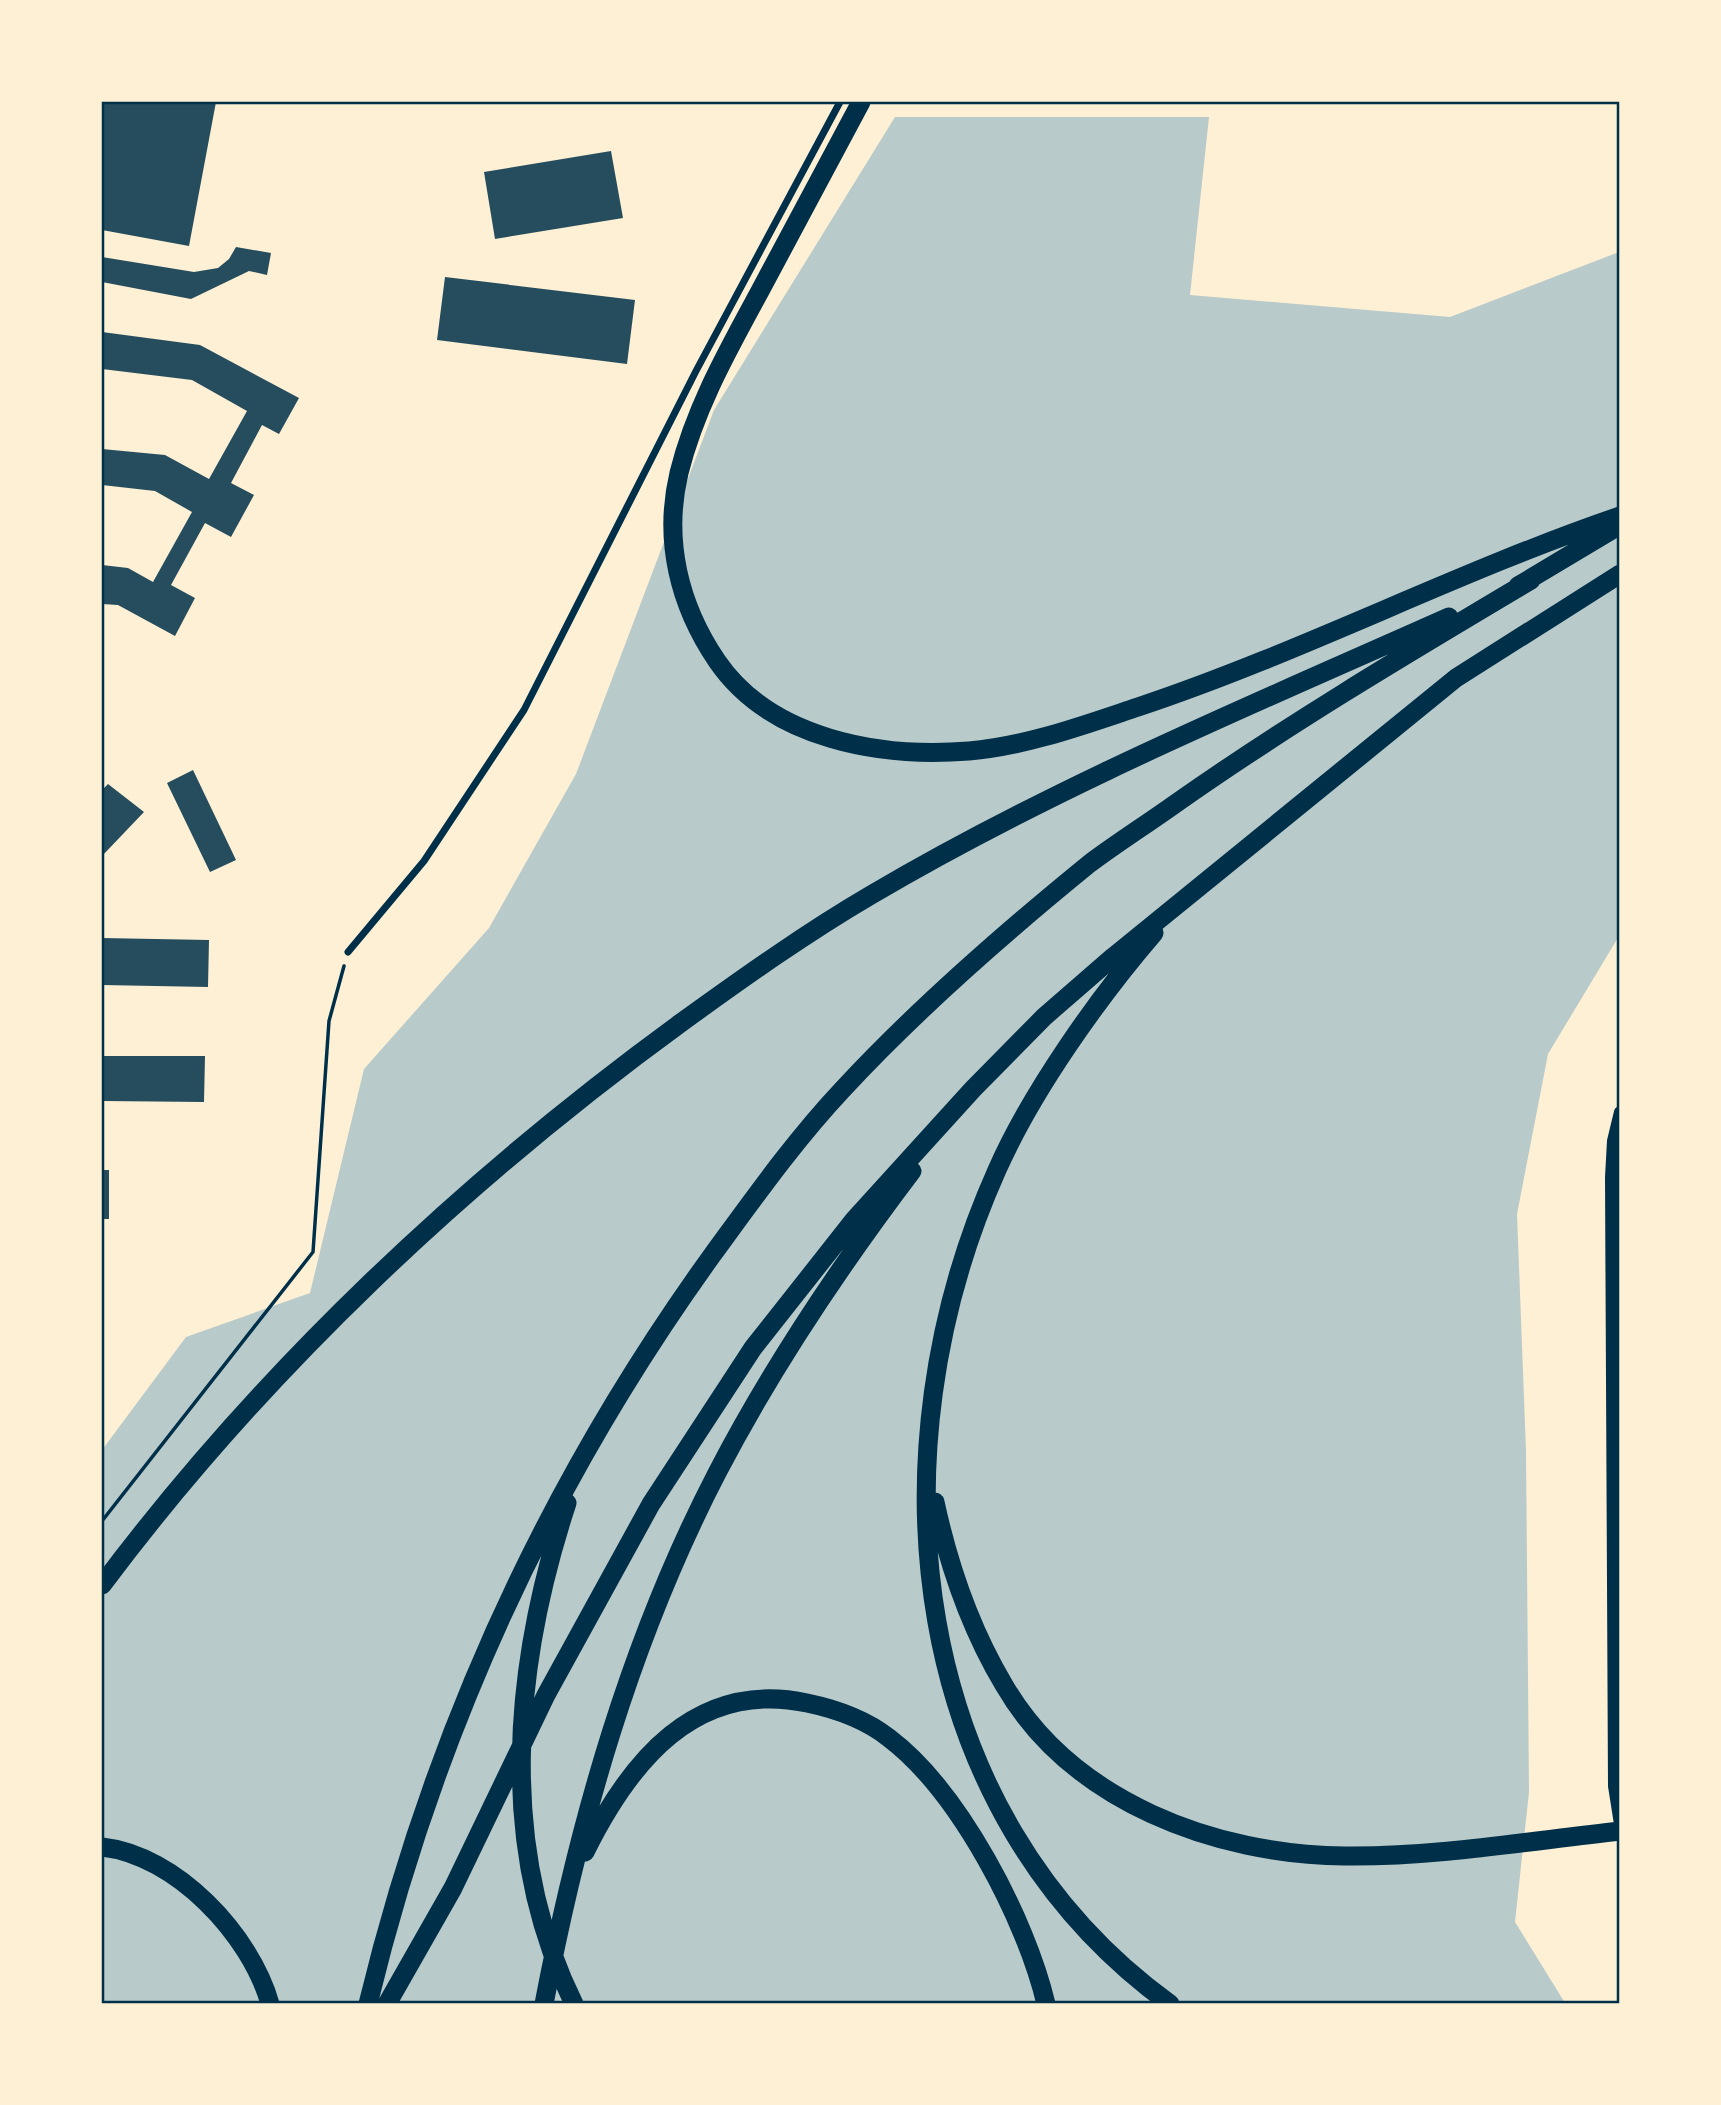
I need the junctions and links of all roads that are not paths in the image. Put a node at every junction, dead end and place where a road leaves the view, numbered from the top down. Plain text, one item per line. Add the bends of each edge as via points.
1 (840, 102) edge
2 (861, 102) edge
3 (1619, 516) edge
4 (1619, 525) edge
5 (1619, 574) edge
6 (1531, 580) junction
7 (1190, 893) junction
8 (348, 953) road end
9 (973, 1089) junction
10 (1619, 1112) edge
11 (599, 1424) junction
12 (926, 1466) junction
13 (102, 1585) edge
14 (1619, 1824) edge
15 (1619, 1831) edge
16 (102, 1847) edge
17 (564, 1901) junction
18 (270, 2004) edge
19 (368, 2004) edge
20 (387, 2004) edge
21 (544, 2004) edge
22 (574, 2004) edge
23 (1046, 2004) edge
24 (1170, 2004) edge

1 - 8 street via 671,418 524,710 424,861
2 - 3 highway via 715,374 687,444 673,515 674,556 682,596 699,634 741,687 785,720 870,748 971,751 1025,741 1164,698 1301,648 1549,540
4 - 6 highway
5 - 7 highway via 1456,678
6 - 11 highway via 1268,738 1092,862 912,1017 839,1093 752,1200
6 - 13 highway via 1130,757 869,895 748,975 630,1060 517,1150 409,1247 208,1455
7 - 9 highway via 1044,1017
7 - 12 highway via 1145,944 1073,1041 997,1168 966,1249 945,1323
9 - 17 highway via 819,1303 718,1472 678,1554 620,1704
9 - 20 highway via 909,1156 804,1280 694,1436 596,1601 453,1888
10 - 14 street via 1611,1177 1614,1786
11 - 19 highway via 480,1659 435,1780
11 - 22 highway via 547,1563 523,1706 520,1776 528,1852 543,1920
12 - 15 highway via 953,1574 973,1627 1005,1687 1047,1741 1088,1776 1158,1819 1224,1840 1342,1856 1402,1855
12 - 24 highway via 930,1575 944,1664 964,1731 993,1801 1032,1866 1080,1926 1135,1979
16 - 18 highway via 161,1868 195,1892 250,1956
17 - 21 highway
17 - 23 highway via 596,1830 658,1744 686,1722 719,1707 754,1699 790,1699 858,1719 915,1759 965,1827 1019,1920

